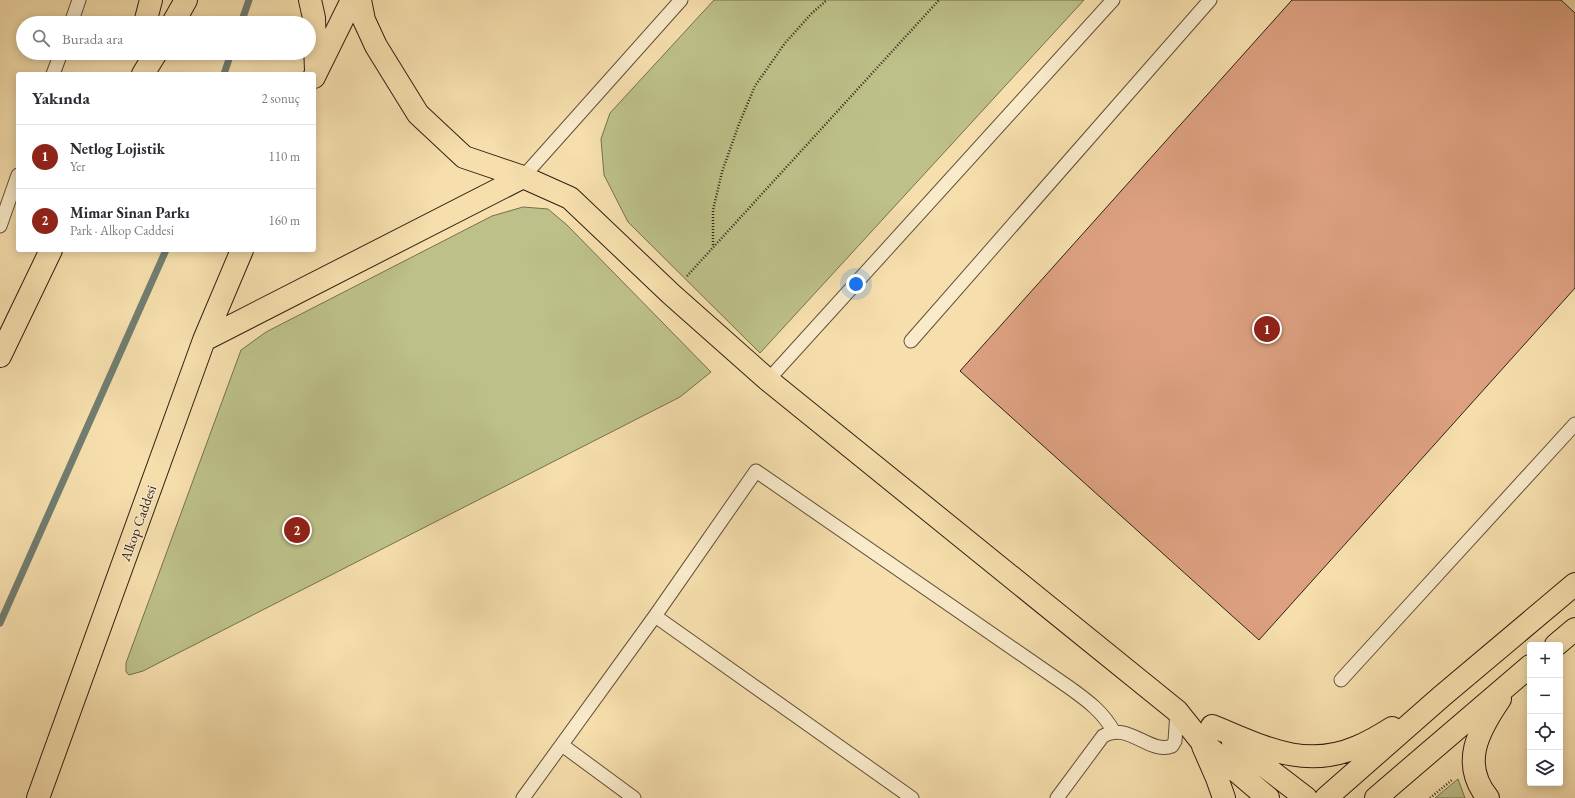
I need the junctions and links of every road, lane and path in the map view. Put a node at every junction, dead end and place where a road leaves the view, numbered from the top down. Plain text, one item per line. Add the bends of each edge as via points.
1 (80, 0) edge
2 (151, 0) edge
3 (186, 0) edge
4 (310, 0) edge
5 (352, 0) edge
6 (360, 0) edge
7 (681, 0) edge
8 (828, 0) edge
9 (939, 0) edge
10 (1113, 0) edge
11 (1210, 0) edge
12 (74, 16) edge
13 (147, 16) edge
14 (178, 16) edge
15 (314, 16) edge
16 (59, 60) edge
17 (138, 60) edge
18 (152, 60) edge
19 (315, 60) edge
20 (55, 72) edge
21 (136, 72) edge
22 (144, 72) edge
23 (315, 72) edge
24 (316, 72) edge
25 (523, 177) junction
26 (16, 181) edge
27 (0, 226) edge
28 (713, 245) junction
29 (50, 252) edge
30 (241, 252) edge
31 (671, 294) junction
32 (204, 340) junction
33 (911, 341) dead end
34 (0, 356) edge
35 (768, 380) junction
36 (1575, 424) edge
37 (1575, 584) edge
38 (655, 616) junction
39 (1575, 629) edge
40 (1560, 642) edge
41 (1525, 670) edge
42 (1341, 680) dead end
43 (1428, 708) junction
44 (1177, 710) junction
45 (1114, 732) junction
46 (1207, 734) junction
47 (562, 744) junction
48 (1474, 770) junction
49 (38, 798) edge
50 (523, 798) edge
51 (634, 798) edge
52 (912, 798) edge
53 (1057, 798) edge
54 (1224, 798) edge
55 (1268, 798) edge
56 (1306, 798) edge
57 (1326, 798) edge
58 (1376, 798) edge
59 (1430, 798) edge
60 (1488, 798) edge

1 - 12 lane
2 - 13 main road
3 - 14 main road
4 - 15 main road
5 - 24 main road
6 - 25 main road via 364,20 376,46 418,114 464,157
7 - 25 lane
8 - 28 path via 812,13 785,43 754,86 722,172 713,210
9 - 28 path
10 - 35 lane
11 - 33 lane
16 - 20 lane
17 - 21 main road
18 - 22 main road
19 - 23 main road
25 - 31 main road via 570,198
25 - 32 main road
26 - 27 lane
28 - 31 path
29 - 34 main road
30 - 32 main road, Alkop Caddesi
31 - 35 main road
32 - 49 main road, Alkop Caddesi
35 - 44 main road
36 - 42 lane
37 - 43 main road
38 - 45 lane via 756,471 1070,688 1094,706
38 - 47 lane
38 - 52 lane
39 - 40 main road
41 - 48 main road via 1499,701 1483,727 1474,753
41 - 58 main road
43 - 46 main road via 1357,747 1316,758 1287,754
43 - 57 main road
44 - 45 lane via 1175,741 1169,747 1163,748
44 - 46 main road
45 - 53 lane via 1104,736
46 - 54 main road
46 - 55 main road
46 - 56 main road
47 - 50 lane
47 - 51 lane
48 - 59 path via 1456,776
48 - 60 main road via 1480,787

